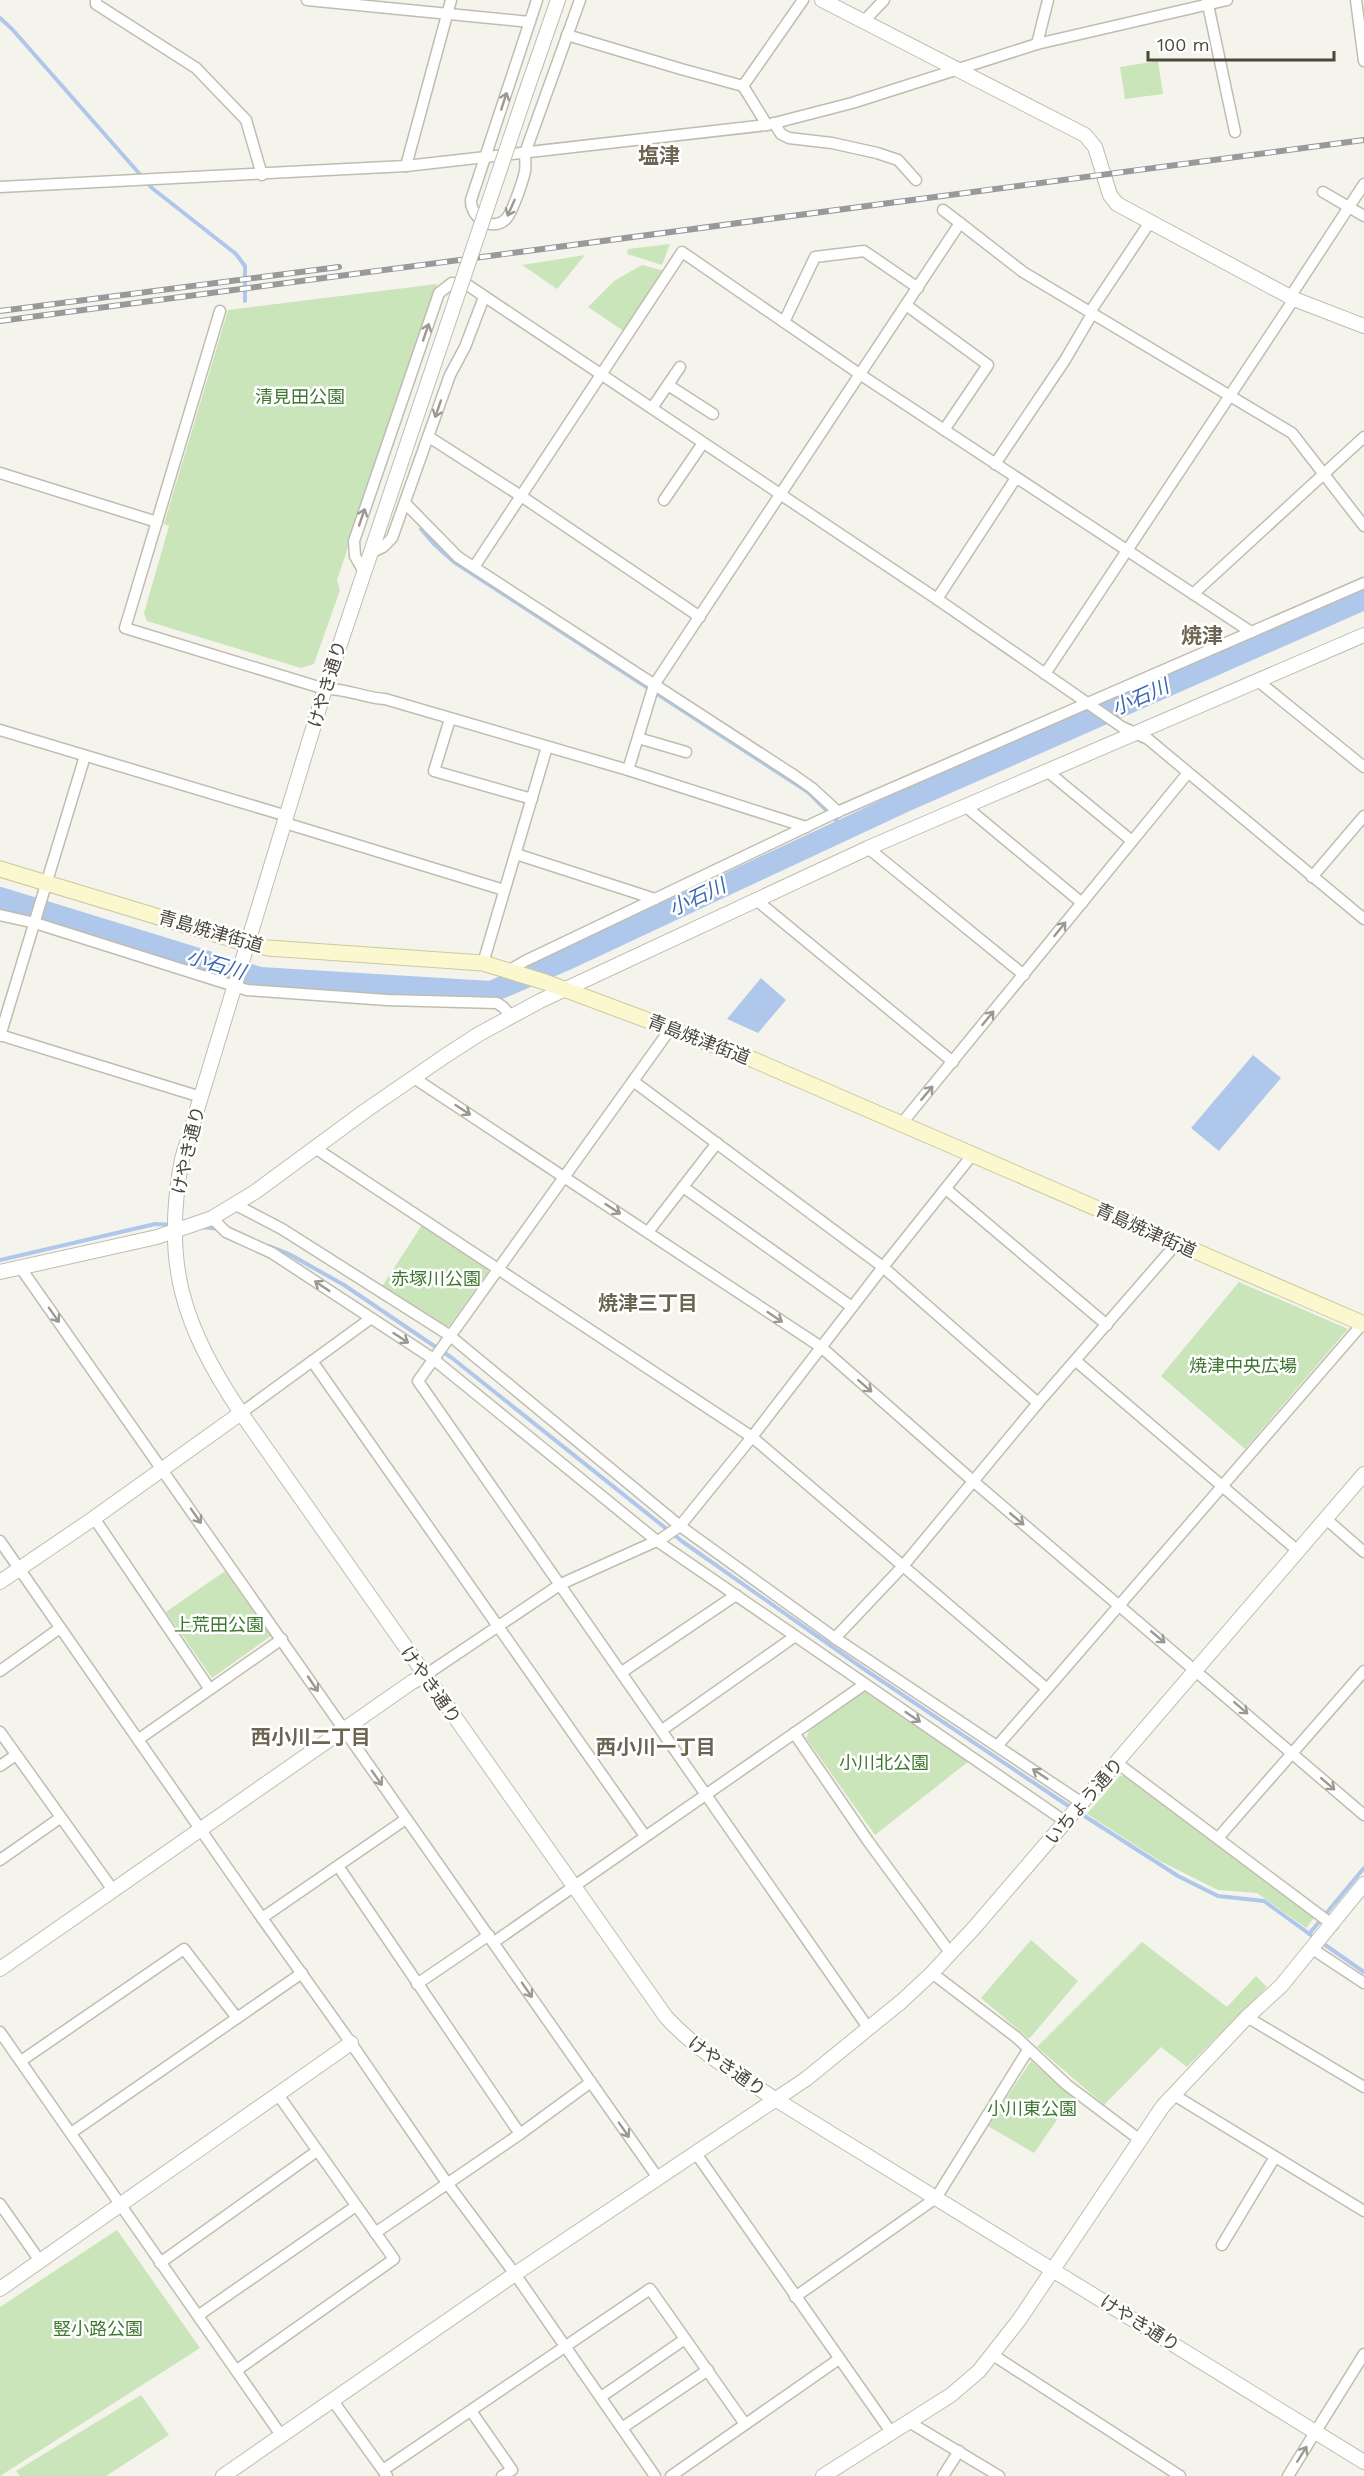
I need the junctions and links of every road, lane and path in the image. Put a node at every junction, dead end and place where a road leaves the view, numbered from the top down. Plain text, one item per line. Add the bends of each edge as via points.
1 (96, 0) edge
2 (307, 0) edge
3 (451, 0) edge
4 (537, 0) edge
5 (558, 0) edge
6 (580, 0) edge
7 (803, 0) edge
8 (822, 0) edge
9 (884, 0) edge
10 (1048, 0) edge
11 (1227, 0) edge
12 (1356, 0) edge
13 (1207, 2) edge
14 (447, 13) junction
15 (530, 22) junction
16 (863, 22) junction
17 (567, 35) junction
18 (1037, 44) junction
19 (1364, 61) edge
20 (954, 69) junction
21 (743, 86) junction
22 (771, 124) junction
23 (1235, 132) dead end
24 (525, 153) junction
25 (485, 157) junction
26 (406, 166) junction
27 (262, 175) junction
28 (916, 180) dead end
29 (1364, 184) edge
30 (0, 187) edge
31 (1323, 192) dead end
32 (1348, 208) junction
33 (943, 210) dead end
34 (1364, 216) edge
35 (1149, 222) junction
36 (960, 223) junction
37 (918, 288) junction
38 (484, 297) junction
39 (1292, 298) junction
40 (906, 305) junction
41 (220, 311) dead end
42 (1091, 313) junction
43 (784, 322) junction
44 (1364, 326) edge
45 (680, 367) dead end
46 (602, 375) junction
47 (861, 375) junction
48 (668, 385) junction
49 (1230, 395) junction
50 (652, 408) junction
51 (713, 414) dead end
52 (944, 430) junction
53 (1364, 436) edge
54 (429, 437) junction
55 (703, 443) junction
56 (995, 464) junction
57 (0, 472) edge
58 (1324, 474) junction
59 (1016, 478) junction
60 (521, 496) junction
61 (781, 496) junction
62 (664, 500) dead end
63 (405, 503) junction
64 (157, 522) junction
65 (1364, 526) edge
66 (1128, 552) junction
67 (370, 553) junction
68 (474, 567) junction
69 (363, 572) junction
70 (1364, 583) edge
71 (1193, 594) junction
72 (938, 599) junction
73 (700, 617) junction
74 (1251, 632) junction
75 (1364, 635) edge
76 (1045, 674) junction
77 (1258, 681) junction
78 (326, 689) junction
79 (653, 689) junction
80 (1088, 703) junction
81 (450, 719) junction
82 (0, 730) edge
83 (1134, 733) junction
84 (638, 738) junction
85 (547, 747) junction
86 (686, 752) dead end
87 (85, 756) junction
88 (1364, 767) edge
89 (628, 770) junction
90 (1047, 771) junction
91 (1187, 774) junction
92 (532, 799) junction
93 (965, 806) junction
94 (834, 814) junction
95 (1364, 816) edge
96 (286, 819) junction
97 (806, 827) junction
98 (1132, 841) junction
99 (868, 848) junction
100 (516, 854) junction
101 (0, 869) edge
102 (1312, 877) junction
103 (48, 883) junction
104 (504, 890) junction
105 (655, 899) junction
106 (755, 899) junction
107 (1082, 903) junction
108 (0, 915) edge
109 (1364, 919) edge
110 (35, 923) junction
111 (248, 944) junction
112 (483, 963) junction
113 (510, 970) junction
114 (1023, 975) junction
115 (236, 984) junction
116 (565, 989) junction
117 (511, 1016) junction
118 (671, 1028) junction
119 (0, 1035) edge
120 (952, 1062) junction
121 (414, 1078) junction
122 (633, 1081) junction
123 (201, 1097) junction
124 (902, 1123) junction
125 (717, 1143) junction
126 (315, 1148) junction
127 (973, 1154) junction
128 (564, 1177) junction
129 (683, 1187) junction
130 (946, 1189) junction
131 (236, 1205) junction
132 (212, 1218) junction
133 (175, 1231) junction
134 (648, 1232) junction
135 (1178, 1243) junction
136 (883, 1267) junction
137 (20, 1268) junction
138 (497, 1269) junction
139 (0, 1272) edge
140 (852, 1307) junction
141 (370, 1318) junction
142 (1363, 1323) edge
143 (1107, 1325) junction
144 (446, 1339) junction
145 (821, 1347) junction
146 (433, 1356) junction
147 (312, 1361) junction
148 (1076, 1361) junction
149 (1038, 1403) junction
150 (241, 1413) junction
151 (752, 1437) junction
152 (162, 1468) junction
153 (1364, 1474) edge
154 (973, 1481) junction
155 (1222, 1486) junction
156 (94, 1518) junction
157 (1326, 1519) junction
158 (678, 1528) junction
159 (659, 1540) junction
160 (0, 1541) edge
161 (1298, 1551) junction
162 (1364, 1552) edge
163 (903, 1566) junction
164 (20, 1568) junction
165 (0, 1582) edge
166 (561, 1584) junction
167 (736, 1595) junction
168 (1119, 1605) junction
169 (60, 1628) junction
170 (498, 1628) junction
171 (794, 1637) junction
172 (836, 1638) junction
173 (282, 1639) junction
174 (1196, 1670) junction
175 (0, 1671) edge
176 (1364, 1671) edge
177 (622, 1672) junction
178 (424, 1676) junction
179 (865, 1684) junction
180 (209, 1688) junction
181 (1047, 1689) junction
182 (344, 1730) junction
183 (662, 1730) junction
184 (0, 1732) edge
185 (794, 1733) junction
186 (139, 1739) junction
187 (998, 1745) junction
188 (1293, 1753) junction
189 (16, 1755) junction
190 (1117, 1762) junction
191 (0, 1766) edge
192 (705, 1795) junction
193 (1081, 1804) junction
194 (1364, 1815) edge
195 (60, 1818) junction
196 (406, 1819) junction
197 (1067, 1820) junction
198 (200, 1830) junction
199 (645, 1836) junction
200 (1218, 1838) junction
201 (0, 1860) edge
202 (338, 1866) junction
203 (1364, 1884) edge
204 (572, 1887) junction
205 (113, 1890) junction
206 (262, 1918) junction
207 (1333, 1924) junction
208 (491, 1939) junction
209 (1311, 1948) junction
210 (951, 1954) junction
211 (0, 1969) edge
212 (302, 1973) junction
213 (932, 1973) junction
214 (1364, 1983) edge
215 (417, 1984) junction
216 (1247, 2017) junction
217 (237, 2018) junction
218 (869, 2029) junction
219 (0, 2032) edge
220 (351, 2043) junction
221 (1028, 2050) junction
222 (21, 2061) junction
223 (591, 2082) junction
224 (1364, 2087) edge
225 (1174, 2095) junction
226 (279, 2096) junction
227 (776, 2099) junction
228 (71, 2133) junction
229 (520, 2134) junction
230 (1140, 2140) junction
231 (317, 2151) junction
232 (695, 2152) junction
233 (1275, 2157) junction
234 (658, 2178) junction
235 (447, 2183) junction
236 (936, 2198) junction
237 (0, 2204) edge
238 (120, 2206) junction
239 (357, 2206) junction
240 (1364, 2211) edge
241 (375, 2233) junction
242 (1222, 2245) dead end
243 (40, 2261) junction
244 (160, 2263) junction
245 (1053, 2270) junction
246 (515, 2274) junction
247 (0, 2289) edge
248 (795, 2297) junction
249 (199, 2316) junction
250 (685, 2339) junction
251 (565, 2347) junction
252 (1364, 2354) edge
253 (993, 2355) junction
254 (839, 2359) junction
255 (237, 2370) junction
256 (708, 2370) junction
257 (601, 2397) junction
258 (333, 2401) junction
259 (471, 2411) junction
260 (909, 2422) junction
261 (745, 2424) junction
262 (622, 2428) junction
263 (891, 2432) junction
264 (1315, 2432) junction
265 (280, 2435) junction
266 (958, 2451) junction
267 (1364, 2462) edge
268 (385, 2473) edge
269 (222, 2476) edge
270 (502, 2476) edge
271 (655, 2476) edge
272 (671, 2476) edge
273 (823, 2476) edge
274 (943, 2476) edge
275 (999, 2476) edge
276 (1180, 2476) edge
277 (1288, 2476) edge

1 - 27 street via 96,4 196,68 246,120
2 - 14 street
3 - 14 street
4 - 15 street
5 - 67 street, けやき通り, bridge
6 - 17 street
7 - 21 street
8 - 16 street
9 - 16 street
10 - 18 street
11 - 13 street
12 - 19 street
13 - 18 street
13 - 23 street
14 - 15 street
14 - 26 street
25 -> 15 street
16 - 20 street
17 - 21 street
17 - 24 street
18 - 20 street
20 - 22 street via 852,103
20 - 35 street via 1085,135 1100,157 1110,195 1117,204
21 - 22 street
22 - 24 street
22 - 28 street via 789,138 832,143 898,160
24 - 25 street
24 -> 25 street via 525,171 510,212 496,224 479,219 470,207
25 - 26 street
26 - 27 street
27 - 30 street
29 - 32 street
31 - 32 street
32 - 34 street
32 - 39 street
33 - 36 street
35 - 39 street
35 - 42 street
36 - 37 street
36 - 42 street via 1023,272
37 - 40 street
37 - 43 street via 864,251 815,257
38 - 46 street
38 -> 54 street via 450,375
69 -> 38 street via 355,556 354,541 439,293 444,286 459,282
39 - 44 street
39 - 49 street
40 - 47 street
40 - 52 street via 988,365
41 - 64 street
42 - 49 street
42 - 56 street via 1065,360
43 - 46 street via 682,252
43 - 47 street
45 - 48 street
46 - 50 street
46 - 60 street
47 - 52 street
47 - 61 street
48 - 50 street
48 - 51 street
49 - 58 street via 1292,433
49 - 66 street
50 - 55 street
52 - 56 street
53 - 58 street
54 - 60 street
54 - 63 street
55 - 61 street
55 - 62 street
56 - 59 street
57 - 64 street
58 - 65 street
58 - 71 street
59 - 66 street
59 - 72 street
60 - 68 street
60 - 73 street
61 - 72 street
61 - 73 street
63 - 67 street via 392,538
63 - 68 street via 439,540
64 - 78 street via 125,628
66 - 71 street
66 - 76 street
67 - 69 street, けやき通り
68 - 79 street
69 - 78 street, けやき通り
70 - 74 street
71 - 74 street
72 - 76 street
73 - 79 street
74 - 80 street
75 - 77 street
76 - 80 street
77 - 83 street
77 - 88 street
78 - 81 street via 340,688
78 - 96 street, けやき通り
79 - 84 street
79 - 94 street via 812,788
80 - 83 street
80 - 94 street
81 - 85 street
81 - 92 street via 434,771
82 - 87 street
83 - 90 street
83 - 91 street via 1148,739
84 - 86 street
84 - 89 street
85 - 89 street
85 - 92 street
87 - 96 street
87 - 103 street
89 - 97 street
90 - 93 street
90 - 98 street
91 - 98 street
91 - 102 street
92 - 100 street
93 - 99 street
93 - 107 street
94 - 97 street
95 - 102 street
96 - 104 street
96 - 111 street, けやき通り
97 - 105 street
98 - 107 street
99 - 106 street
99 - 114 street
100 - 104 street
100 - 105 street
101 - 103 main road, 青島焼津街道
102 - 109 street
103 - 110 street
103 - 111 main road, 青島焼津街道
104 - 112 street
105 - 113 street
106 - 116 street
106 - 120 street
114 -> 107 street
108 - 110 street
110 - 115 street
110 - 119 street
111 - 112 main road, 青島焼津街道
111 - 115 street, けやき通り
112 - 113 main road, 青島焼津街道
113 - 116 main road, 青島焼津街道
120 -> 114 street
115 - 117 street via 248,990 497,1003
115 - 123 street, けやき通り
116 - 117 street
116 - 118 main road, 青島焼津街道
117 - 121 street
118 - 122 street
118 - 124 main road, 青島焼津街道
119 - 123 street
124 -> 120 street
121 - 126 street
121 -> 128 street
122 - 125 street
122 - 128 street
123 - 133 street, けやき通り via 182,1160
124 - 127 main road, 青島焼津街道
125 - 129 street
125 - 136 street
126 - 131 street
126 - 138 street
127 - 130 street
127 - 135 main road, 青島焼津街道
128 -> 134 street
128 - 138 street
129 - 134 street
129 - 140 street
130 - 136 street
130 - 143 street
131 - 132 street
131 - 144 street via 275,1225
132 - 133 street
141 -> 132 street via 272,1254 226,1232
133 - 137 street
133 - 150 street, けやき通り via 184,1304 219,1380
134 -> 145 street
135 - 142 main road, 青島焼津街道
135 - 143 street
136 - 140 street
136 - 149 street
137 - 139 street
137 -> 152 street
138 - 144 street
138 - 151 street
140 - 145 street
141 -> 146 street
141 - 147 street
142 - 155 street
143 - 148 street
144 - 146 street
144 - 158 street
145 - 151 street
145 -> 154 street
146 - 159 street
146 - 166 street via 417,1381
147 - 150 street
147 - 170 street
148 - 149 street
148 - 155 street
149 - 154 street
150 - 152 street
150 - 178 street, けやき通り
151 - 158 street
151 - 163 street
152 - 156 street
152 -> 173 street
153 - 157 street, いちょう通り
154 - 163 street
154 -> 168 street
155 - 161 street
155 - 168 street
156 - 164 street
156 - 180 street
157 - 161 street, いちょう通り
157 - 162 street
158 - 159 street
158 - 172 street
159 - 166 street
159 - 167 street
160 - 164 street
161 - 174 street, いちょう通り
163 - 172 street
163 - 181 street
164 - 165 street
164 - 169 street
166 - 170 street
166 - 177 street
167 - 171 street
167 - 177 street
168 -> 174 street
168 - 181 street
169 - 175 street
169 - 186 street
170 - 178 street
170 - 199 street
171 - 179 street
171 - 183 street
172 - 187 street
173 - 180 street
173 -> 182 street
174 -> 188 street
174 - 190 street, いちょう通り
176 - 188 street
177 - 183 street
178 - 182 street
178 - 204 street, けやき通り
179 - 185 street
179 -> 197 street
180 - 186 street
181 - 187 street
182 -> 196 street
182 - 198 street
183 - 192 street
184 - 189 street
185 - 192 street
185 - 210 street
186 - 198 street
193 -> 187 street
188 -> 194 street
188 - 200 street
189 - 191 street
189 - 195 street
190 - 193 street, いちょう通り
190 - 200 street
192 - 199 street
192 - 218 street
193 - 197 street, いちょう通り
195 - 201 street
195 - 205 street
196 - 202 street
196 - 208 street
197 - 210 street, いちょう通り
198 - 205 street
198 - 206 street
199 - 204 street
200 - 207 street
202 - 206 street
202 - 215 street
203 - 207 street
204 - 208 street
204 - 227 street, けやき通り via 680,2032 715,2061
205 - 211 street
206 - 212 street
207 - 209 street
208 - 215 street
208 -> 223 street
209 - 214 street
209 - 216 street via 1281,1986
210 - 213 street, いちょう通り
212 - 217 street
212 - 220 street
213 - 218 street, いちょう通り
213 - 221 street
215 - 229 street
216 - 224 street
216 - 225 street
217 - 222 street via 184,1949
217 - 228 street
218 - 227 street, いちょう通り
219 - 222 street
220 - 226 street
220 - 235 street
221 - 230 street
221 - 236 street
222 - 228 street
223 - 229 street
223 -> 234 street
225 - 230 street
225 - 233 street
226 - 231 street
226 - 238 street
227 - 232 street, いちょう通り
227 - 236 street, けやき通り
228 - 238 street
229 - 235 street
230 - 245 street
231 - 239 street
231 - 244 street
232 - 234 street, いちょう通り
232 - 248 street
233 - 240 street
233 - 242 street
234 - 246 street, いちょう通り
235 - 241 street
235 - 246 street
236 - 245 street, けやき通り
236 - 248 street
237 - 243 street
238 - 243 street
238 - 244 street
239 - 241 street
239 - 249 street
241 - 255 street via 394,2259
243 - 247 street
244 - 249 street
245 - 253 street
245 - 264 street, けやき通り
246 - 251 street
246 - 258 street, いちょう通り
248 - 254 street
249 - 255 street
250 - 251 street via 650,2289
250 - 256 street
250 - 257 street
251 - 257 street
251 - 259 street
252 - 264 street
253 - 260 street via 951,2395
253 - 276 street
254 - 261 street
254 - 263 street
255 - 265 street
256 - 261 street
256 - 262 street
257 - 262 street
258 - 265 street, いちょう通り
258 - 268 street
259 - 268 street
259 - 270 street via 512,2470
260 - 263 street
260 - 266 street
261 - 272 street
262 - 271 street
263 - 273 street
264 - 267 street, けやき通り
277 -> 264 street
265 - 269 street, いちょう通り
266 - 274 street
266 - 275 street

